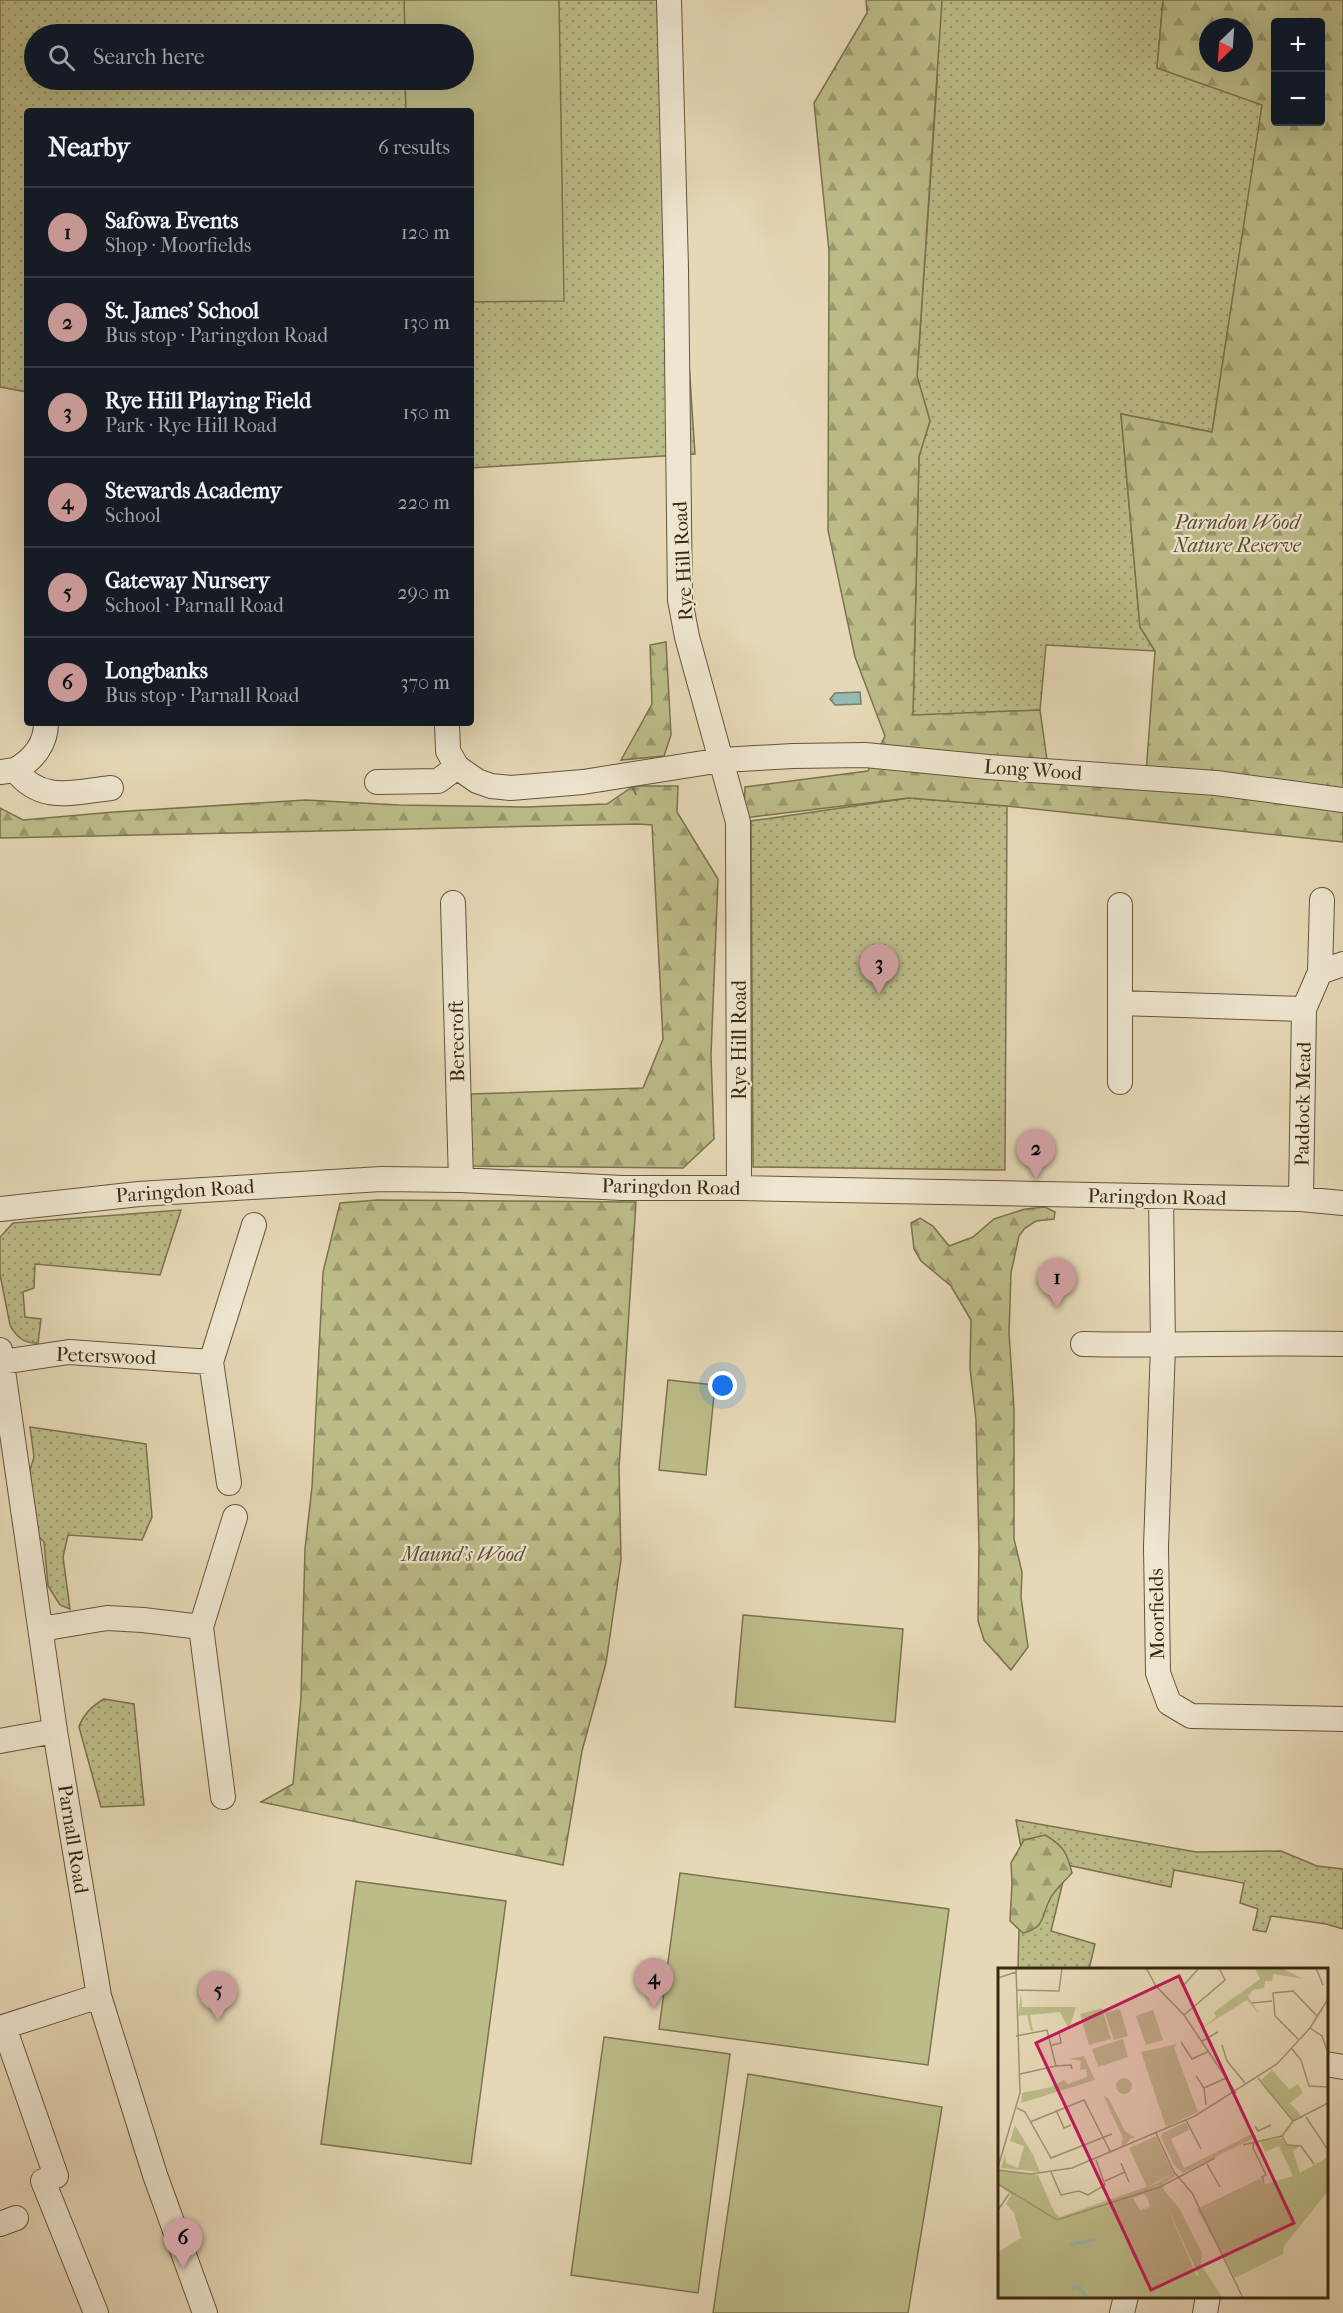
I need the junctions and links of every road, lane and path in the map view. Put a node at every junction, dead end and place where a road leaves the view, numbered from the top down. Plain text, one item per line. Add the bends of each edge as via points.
1 (669, 0) edge
2 (46, 726) edge
3 (447, 726) edge
4 (722, 760) junction
5 (457, 767) junction
6 (8, 771) edge
7 (376, 782) dead end
8 (111, 788) dead end
9 (1343, 800) edge
10 (1322, 900) dead end
11 (453, 903) dead end
12 (1120, 905) dead end
13 (1343, 964) edge
14 (1320, 972) junction
15 (1120, 1003) junction
16 (1304, 1008) junction
17 (1120, 1082) dead end
18 (461, 1180) junction
19 (739, 1188) junction
20 (1161, 1197) junction
21 (1301, 1199) junction
22 (1343, 1203) edge
23 (0, 1209) edge
24 (254, 1225) dead end
25 (1083, 1344) dead end
26 (1343, 1344) edge
27 (1163, 1346) junction
28 (1, 1356) edge
29 (211, 1362) junction
30 (9, 1479) edge
31 (229, 1483) dead end
32 (235, 1517) dead end
33 (201, 1627) junction
34 (41, 1629) junction
35 (1343, 1719) edge
36 (55, 1731) junction
37 (0, 1741) edge
38 (224, 1797) dead end
39 (99, 1996) junction
40 (2, 2027) edge
41 (1328, 2064) edge
42 (1343, 2067) edge
43 (1126, 2298) edge
44 (1208, 2298) edge
45 (96, 2313) edge
46 (205, 2313) edge
47 (1122, 2313) edge
48 (1205, 2313) edge

1 - 4 street, Rye Hill Road via 680,600
2 - 6 street via 39,749 27,763
3 - 5 street via 448,751
4 - 5 street via 583,782 511,788 477,781
4 - 9 street, Long Wood via 812,755 903,758 1216,783
4 - 19 street, Rye Hill Road via 738,822
5 - 7 street via 438,781
6 - 8 street via 45,792
10 - 14 street
11 - 18 street, Berecroft
12 - 15 street
13 - 14 street
14 - 16 street, Paddock Mead
15 - 16 street
15 - 17 street
16 - 21 street, Paddock Mead
18 - 19 street, Paringdon Road via 622,1188
18 - 23 street, Paringdon Road via 381,1179 266,1185
19 - 20 street, Paringdon Road
20 - 21 street, Paringdon Road
20 - 27 street, Moorfields
21 - 22 street, Paringdon Road
24 - 29 street
25 - 27 street
26 - 27 street
27 - 35 street, Moorfields via 1156,1558 1158,1673 1169,1703 1191,1716
28 - 29 street, Peterswood via 69,1352
28 - 30 street, Parnall Road
29 - 31 street
30 - 34 street, Parnall Road
32 - 33 street
33 - 34 street via 107,1618
33 - 38 street
34 - 36 street, Parnall Road
36 - 37 street
36 - 39 street, Parnall Road
39 - 40 street
39 - 46 street, Parnall Road via 155,2175
40 - 45 street
41 - 42 street
43 - 47 street
44 - 48 street

